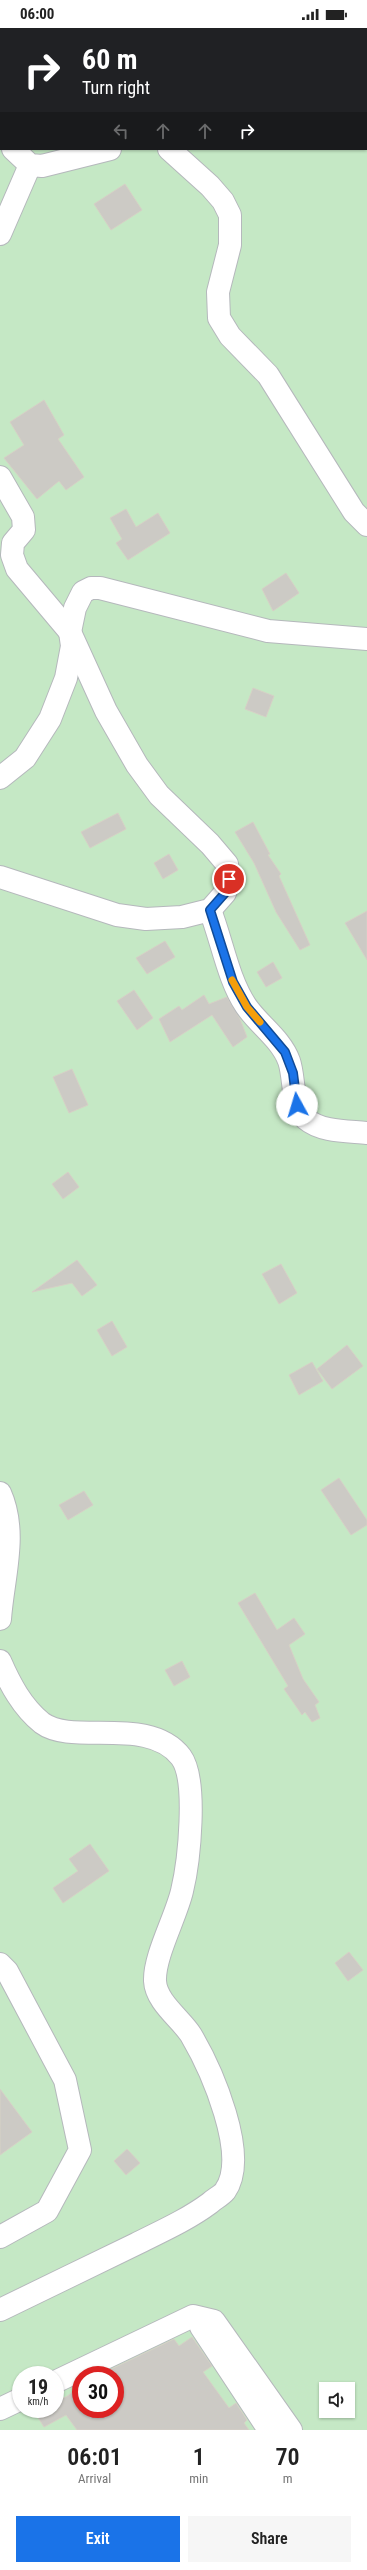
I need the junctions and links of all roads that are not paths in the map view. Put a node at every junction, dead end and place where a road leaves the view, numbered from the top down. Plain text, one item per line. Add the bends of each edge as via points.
1 (14, 150) edge
2 (106, 150) edge
3 (170, 150) edge
4 (30, 165) junction
5 (0, 234) edge
6 (0, 477) edge
7 (367, 525) edge
8 (70, 632) junction
9 (367, 639) edge
10 (0, 778) edge
11 (0, 877) edge
12 (210, 910) junction
13 (367, 1133) edge
14 (0, 1493) edge
15 (0, 1619) edge
16 (0, 1661) edge
17 (0, 1964) edge
18 (0, 2237) edge
19 (0, 2310) edge
20 (193, 2316) junction
21 (64, 2378) edge
22 (12, 2403) edge
23 (0, 2409) edge
24 (269, 2430) edge
25 (291, 2430) edge

1 - 4 street
2 - 4 street via 42,166
3 - 7 street via 210,186 223,201 230,215 230,245 218,292 219,318 230,336 268,375 354,512
4 - 5 street
6 - 8 street via 23,517 24,530 13,543 12,555 17,569
8 - 9 street via 75,608 83,592 91,588 100,588 268,631
8 - 10 street via 72,646 66,678 50,719 25,758
8 - 12 street via 106,711 137,766 159,795 227,864 229,879 225,893
11 - 12 street via 117,915 146,919 182,917
12 - 13 street via 233,982 247,1007 285,1052 293,1073 297,1105 305,1118 318,1126
14 - 15 street via 6,1507 10,1535
16 - 19 street via 11,1686 24,1705 44,1724 63,1730 124,1733 150,1738 165,1744 180,1756 188,1770 190,1811 182,1890 157,1966 155,1983 160,1996 191,2035 209,2072 231,2135 233,2170 224,2191 189,2218
17 - 18 street via 7,1971 65,2080 80,2150 47,2212
20 - 21 street
20 - 24 street
20 - 25 street via 214,2321
22 - 23 street

